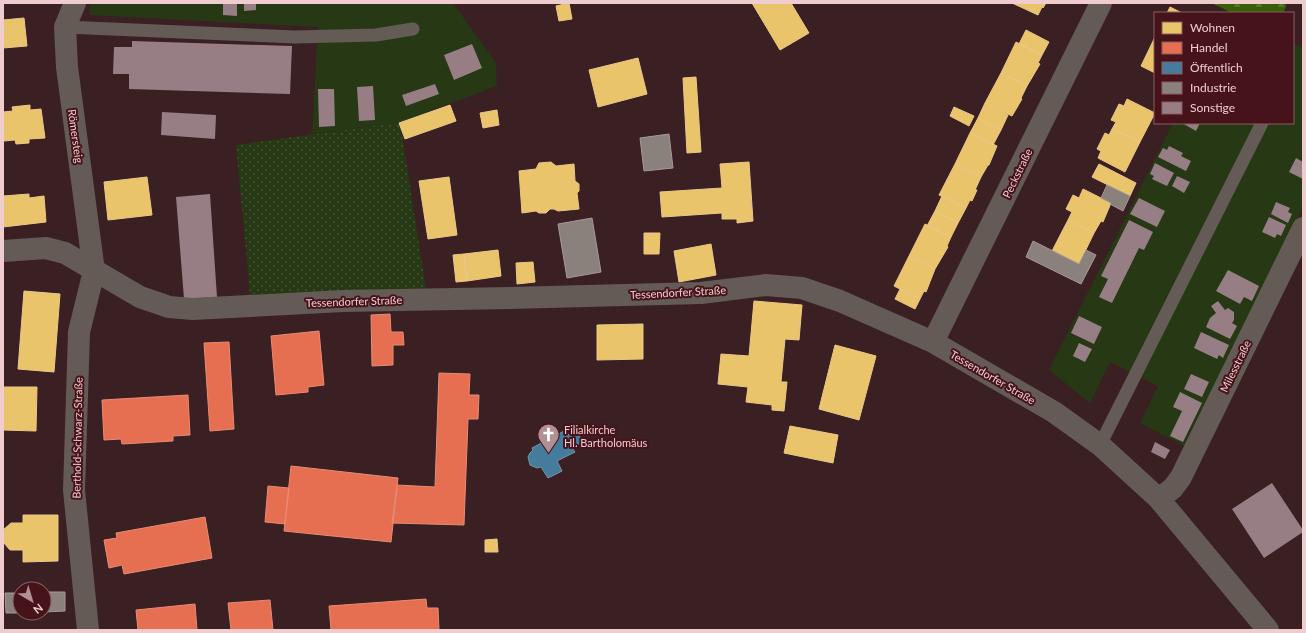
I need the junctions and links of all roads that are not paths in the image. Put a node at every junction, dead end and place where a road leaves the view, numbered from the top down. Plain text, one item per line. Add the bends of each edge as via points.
1 (75, 3) edge
2 (1101, 3) edge
3 (65, 27) junction
4 (413, 29) dead end
5 (1261, 124) edge
6 (1303, 228) edge
7 (3, 251) edge
8 (94, 271) junction
9 (933, 342) junction
10 (1100, 445) junction
11 (1159, 499) junction
12 (88, 630) edge
13 (1268, 630) edge

1 - 3 street, Römersteig
2 - 9 street, Peckstraße
3 - 4 lane via 295,37 376,35
3 - 8 street, Römersteig via 66,67
5 - 10 lane
6 - 11 street, Milesstraße via 1181,477 1173,488
7 - 8 street, Tessendorfer Straße via 46,248 65,253
8 - 9 street, Tessendorfer Straße via 140,297 169,308 192,309 343,301 701,292 766,285 780,286 802,288 840,301
8 - 12 street, Berthold-Schwarz-Straße via 79,332 74,490
9 - 10 street, Tessendorfer Straße via 1054,412
10 - 11 street, Tessendorfer Straße
11 - 13 street, Tessendorfer Straße

